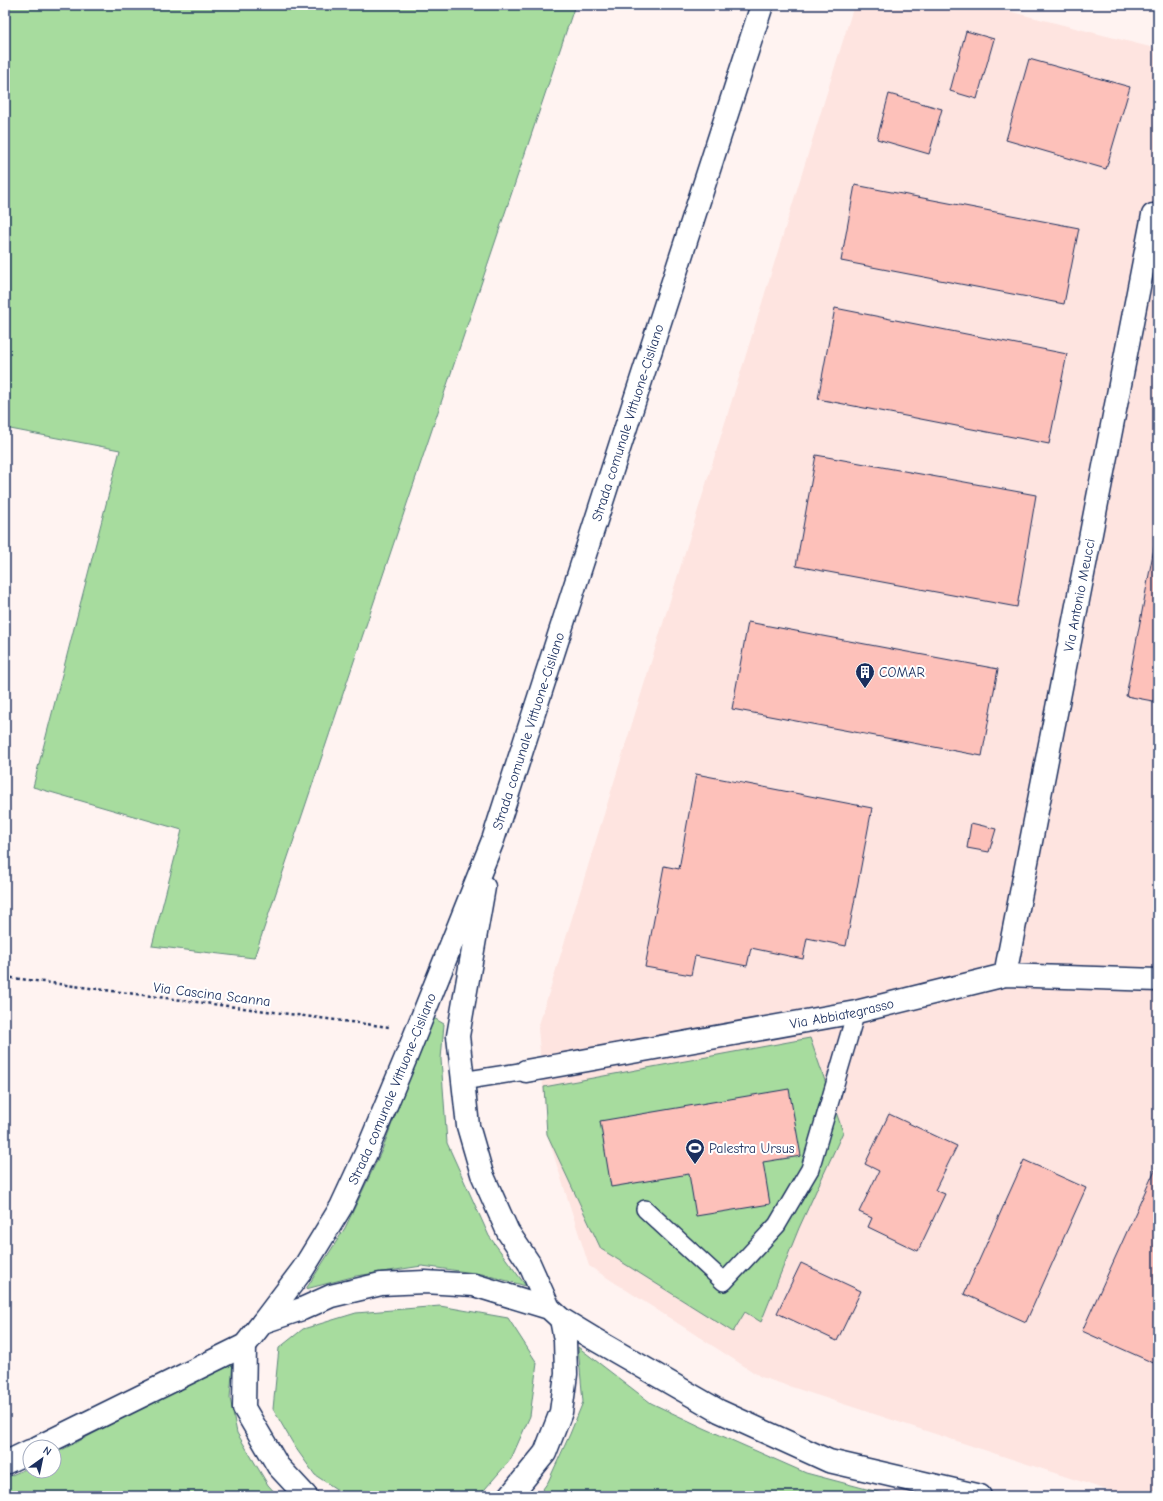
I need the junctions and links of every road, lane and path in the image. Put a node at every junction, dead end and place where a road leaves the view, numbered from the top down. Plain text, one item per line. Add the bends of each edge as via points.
1 (762, 5) edge
2 (1153, 215) dead end
3 (493, 840) junction
4 (1005, 975) junction
5 (5, 977) edge
6 (1158, 980) edge
7 (856, 1012) junction
8 (417, 1030) junction
9 (526, 1071) joint
10 (462, 1081) junction
11 (645, 1209) dead end
12 (555, 1314) junction
13 (263, 1322) junction
14 (245, 1345) junction
15 (54, 1439) edge
16 (22, 1455) edge
17 (5, 1463) edge
18 (306, 1496) edge
19 (510, 1496) edge
20 (980, 1496) edge

1 - 3 main road, Strada comunale Vittuone-Cisliano
2 - 4 main road, Via Antonio Meucci
3 - 8 main road, Strada comunale Vittuone-Cisliano
3 - 10 main road, Strada comunale Vittuone-Cisliano via 458,1036
4 - 6 main road, Via Abbiategrasso
4 - 7 main road, Via Abbiategrasso
5 - 8 path, Via Cascina Scanna
7 - 9 main road, Via Abbiategrasso
7 - 11 lane via 810,1169 777,1225 724,1282
8 - 13 main road, Strada comunale Vittuone-Cisliano via 341,1207 303,1269
9 - 10 lane
10 - 12 main road, Strada comunale Vittuone-Cisliano via 468,1126 482,1174 508,1232 529,1263
12 - 13 main road via 474,1285 425,1282 381,1284 331,1296
12 - 19 main road, Strada comunale Vittuone-Cisliano via 565,1340 566,1374 560,1412 545,1453
12 - 20 main road via 719,1411 829,1461
13 - 14 main road, Strada comunale Vittuone-Cisliano
14 - 15 main road
14 - 18 main road via 244,1408 278,1466
16 - 17 main road

